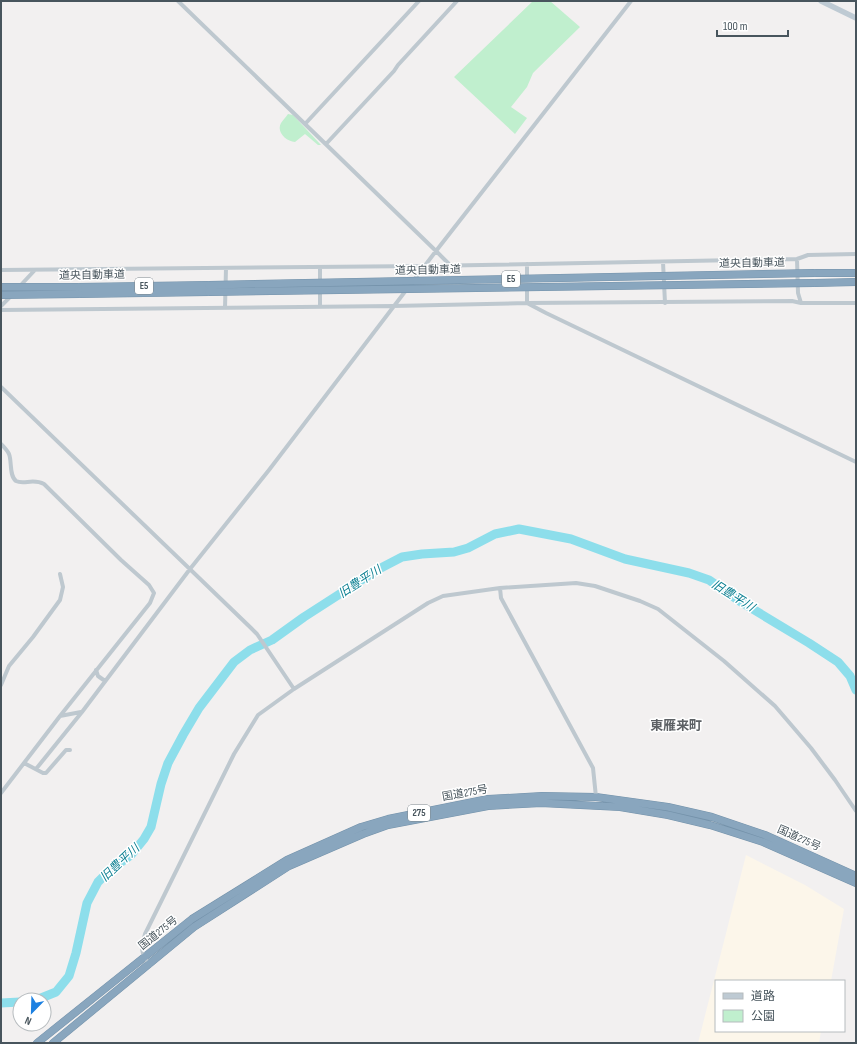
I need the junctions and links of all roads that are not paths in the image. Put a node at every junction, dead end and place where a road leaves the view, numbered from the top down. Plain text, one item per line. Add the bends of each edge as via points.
1 (178, 1) edge
2 (420, 1) edge
3 (457, 1) edge
4 (631, 1) edge
5 (821, 1) edge
6 (856, 18) edge
7 (305, 124) junction
8 (326, 144) junction
9 (436, 251) junction
10 (856, 254) edge
11 (797, 259) junction
12 (663, 262) junction
13 (527, 264) junction
14 (450, 265) junction
15 (425, 266) junction
16 (320, 267) junction
17 (226, 268) junction
18 (1, 270) edge
19 (34, 270) junction
20 (856, 272) edge
21 (856, 282) edge
22 (1, 287) edge
23 (209, 288) junction
24 (79, 291) junction
25 (1, 295) edge
26 (527, 303) junction
27 (665, 303) junction
28 (801, 303) junction
29 (856, 303) edge
30 (1, 306) edge
31 (393, 306) junction
32 (320, 307) junction
33 (225, 308) junction
34 (1, 310) edge
35 (1, 387) edge
36 (1, 444) edge
37 (856, 462) edge
38 (190, 569) junction
39 (60, 574) dead end
40 (500, 588) junction
41 (96, 670) junction
42 (105, 681) junction
43 (1, 685) edge
44 (294, 689) junction
45 (82, 712) junction
46 (60, 716) junction
47 (70, 750) dead end
48 (24, 763) junction
49 (36, 769) junction
50 (1, 793) edge
51 (596, 797) junction
52 (856, 812) edge
53 (856, 876) edge
54 (856, 884) edge
55 (144, 958) junction
56 (150, 965) junction
57 (37, 1043) edge
58 (52, 1043) edge

1 - 7 street
2 - 7 street
3 - 8 street
4 - 9 street
5 - 6 main road
7 - 8 street
8 - 9 street
9 - 14 street
9 - 15 street
10 - 11 street via 808,254
11 - 12 street
11 - 28 street via 798,293
12 - 13 street
12 - 27 street
13 - 14 street
13 - 26 street
14 - 15 street
15 - 16 street
15 - 31 street
16 - 17 street
16 - 32 street
17 - 19 street
17 - 33 street
18 - 19 street
19 - 30 street
20 - 23 highway, 道央自動車道 / E5, bridge
21 - 23 highway, 道央自動車道 / E5, bridge
22 - 24 highway, 道央自動車道 / E5, bridge
23 - 24 highway, 道央自動車道 / E5
24 - 25 highway, 道央自動車道 / E5, bridge
26 - 27 street
26 - 31 street
26 - 37 street
27 - 28 street
28 - 29 street
31 - 32 street
31 - 38 street via 269,470
32 - 33 street
33 - 34 street
35 - 38 street
36 - 41 street via 9,453 14,479 44,484 149,585 154,593 150,604
38 - 42 street
38 - 44 street via 256,634
39 - 43 street via 63,587 60,600 9,666
40 - 44 street via 443,596 428,603
40 - 51 street via 501,598 593,768
40 - 52 street via 576,583 595,586 658,609 724,661 775,706 811,748
41 - 42 street via 96,674
41 - 46 street
42 - 45 street
44 - 55 street via 258,716 234,754 145,934 141,948
45 - 46 street
45 - 49 street
46 - 48 street
47 - 49 street via 66,750 48,772 43,773
48 - 49 street
48 - 50 street
51 - 53 highway, 国道275号 / 275 via 668,807 712,817 765,835
51 - 55 highway, 国道275号 / 275 via 542,796 488,800 368,824 287,860 192,919
54 - 56 highway, 国道275号 / 275 via 763,842 668,814 600,805 541,803 488,806 388,825 289,866 194,927
55 - 56 street
55 - 57 highway, 国道275号 / 275
56 - 58 highway, 国道275号 / 275

